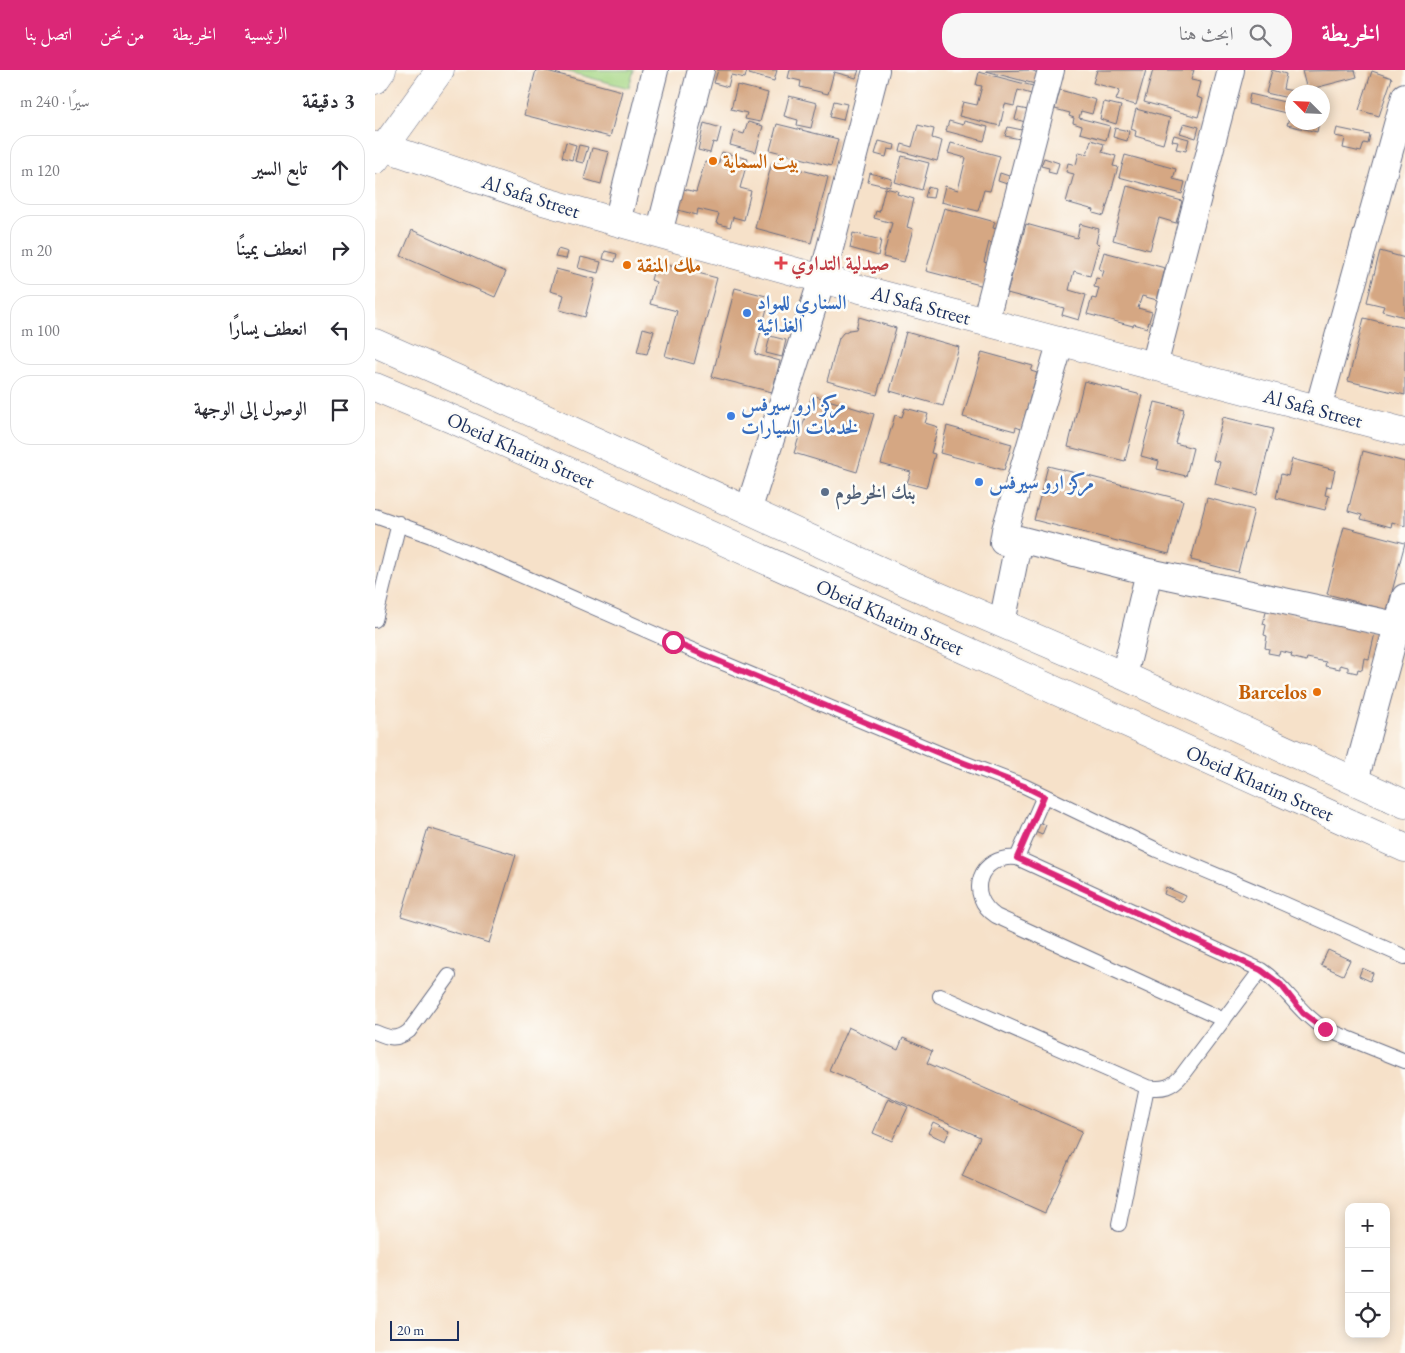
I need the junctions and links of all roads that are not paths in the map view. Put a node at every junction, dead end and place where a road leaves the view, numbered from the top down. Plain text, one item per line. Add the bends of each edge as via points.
1 (382, 70) edge
2 (440, 70) edge
3 (655, 70) edge
4 (701, 70) edge
5 (876, 70) edge
6 (1051, 70) edge
7 (1231, 70) edge
8 (375, 80) edge
9 (1405, 96) edge
10 (378, 151) edge
11 (617, 222) junction
12 (659, 233) junction
13 (822, 279) junction
14 (985, 322) junction
15 (1061, 341) junction
16 (375, 343) edge
17 (1153, 366) junction
18 (375, 386) edge
19 (1318, 409) junction
20 (1405, 432) edge
21 (748, 511) junction
22 (375, 516) edge
23 (399, 523) junction
24 (1019, 539) junction
25 (1149, 572) junction
26 (1405, 597) edge
27 (375, 620) edge
28 (1002, 623) junction
29 (1401, 626) edge
30 (1124, 676) junction
31 (1355, 781) junction
32 (1044, 796) junction
33 (1405, 804) edge
34 (1405, 848) edge
35 (1017, 858) junction
36 (1405, 957) edge
37 (1261, 970) junction
38 (449, 976) dead end
39 (940, 996) dead end
40 (1224, 1020) junction
41 (375, 1032) edge
42 (1405, 1061) edge
43 (1147, 1087) junction
44 (1119, 1224) dead end

1 - 8 main road
2 - 10 main road
3 - 11 street
4 - 12 street
5 - 13 street
6 - 14 street
7 - 17 street
9 - 19 street
10 - 11 main road, Al Safa Street
11 - 12 main road, Al Safa Street
12 - 13 main road, Al Safa Street
13 - 14 main road, Al Safa Street
13 - 21 street
14 - 15 main road, Al Safa Street
15 - 17 main road, Al Safa Street
15 - 24 street via 1003,542
16 - 21 main road, Obeid Khatim Street
17 - 19 main road, Al Safa Street
18 - 34 main road, Obeid Khatim Street
19 - 20 main road, Al Safa Street
21 - 28 main road, Obeid Khatim Street
22 - 23 lane
23 - 27 lane
23 - 32 lane via 673,642
24 - 25 street
24 - 28 street
25 - 29 street
25 - 30 street
26 - 29 street
28 - 30 main road, Obeid Khatim Street
29 - 31 street
30 - 31 main road, Obeid Khatim Street
31 - 33 main road, Obeid Khatim Street
32 - 35 lane
32 - 36 lane via 1157,850
35 - 37 lane
35 - 40 lane via 999,859 985,870 979,886 983,904 989,911
37 - 40 lane
37 - 42 lane via 1281,985 1313,1022
38 - 41 lane via 402,1037 393,1038
39 - 43 lane
40 - 43 lane via 1176,1082 1167,1088
43 - 44 lane

